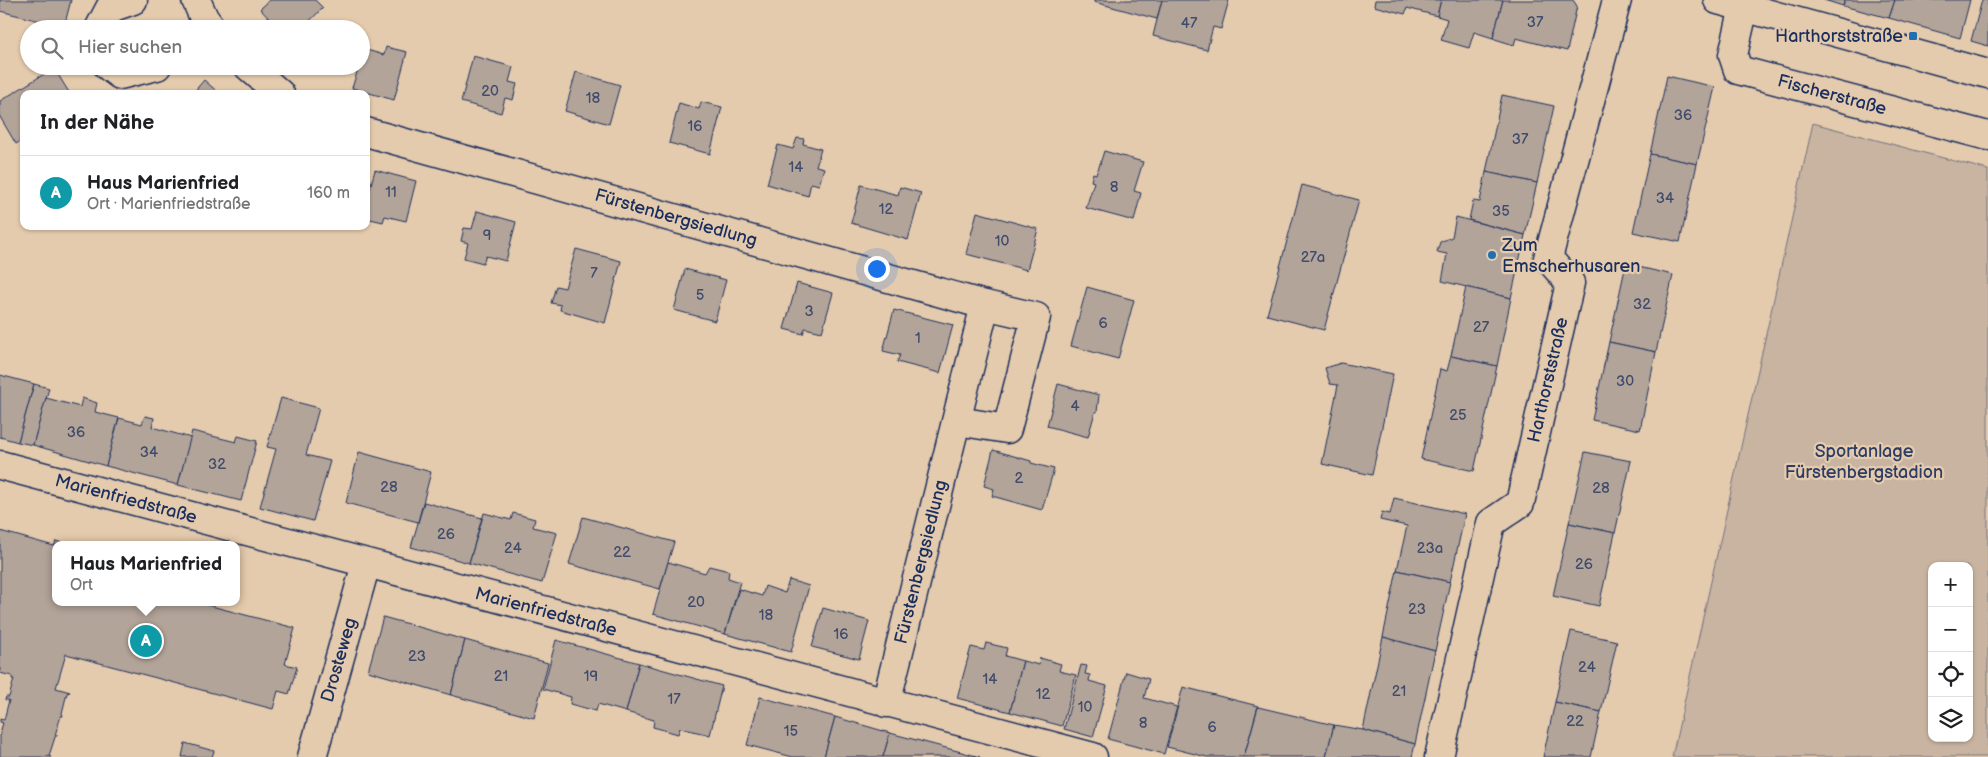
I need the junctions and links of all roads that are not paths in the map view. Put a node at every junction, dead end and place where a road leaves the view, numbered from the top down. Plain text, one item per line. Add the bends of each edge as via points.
1 (133, 0) edge
2 (1618, 0) edge
3 (1718, 0) edge
4 (1744, 7) junction
5 (104, 20) edge
6 (1988, 74) edge
7 (258, 75) edge
8 (275, 90) edge
9 (370, 133) edge
10 (1988, 136) edge
11 (986, 305) junction
12 (957, 421) junction
13 (0, 465) edge
14 (366, 564) junction
15 (886, 703) junction
16 (312, 757) edge
17 (1093, 757) edge
18 (1439, 757) edge

1 - 5 street via 110,8
2 - 18 street, Harthorststraße via 1548,258 1570,283 1520,503 1491,523
3 - 4 street
4 - 6 street
4 - 10 street, Fischerstraße via 1733,55 1738,70
7 - 8 street
9 - 11 street, Fürstenbergsiedlung
11 - 12 street, Fürstenbergsiedlung
11 - 12 street, Fürstenbergsiedlung via 1036,318 1007,429
12 - 15 street, Fürstenbergsiedlung
13 - 14 street, Marienfriedstraße
14 - 15 street, Marienfriedstraße
14 - 16 street, Drosteweg
15 - 17 street, Marienfriedstraße

